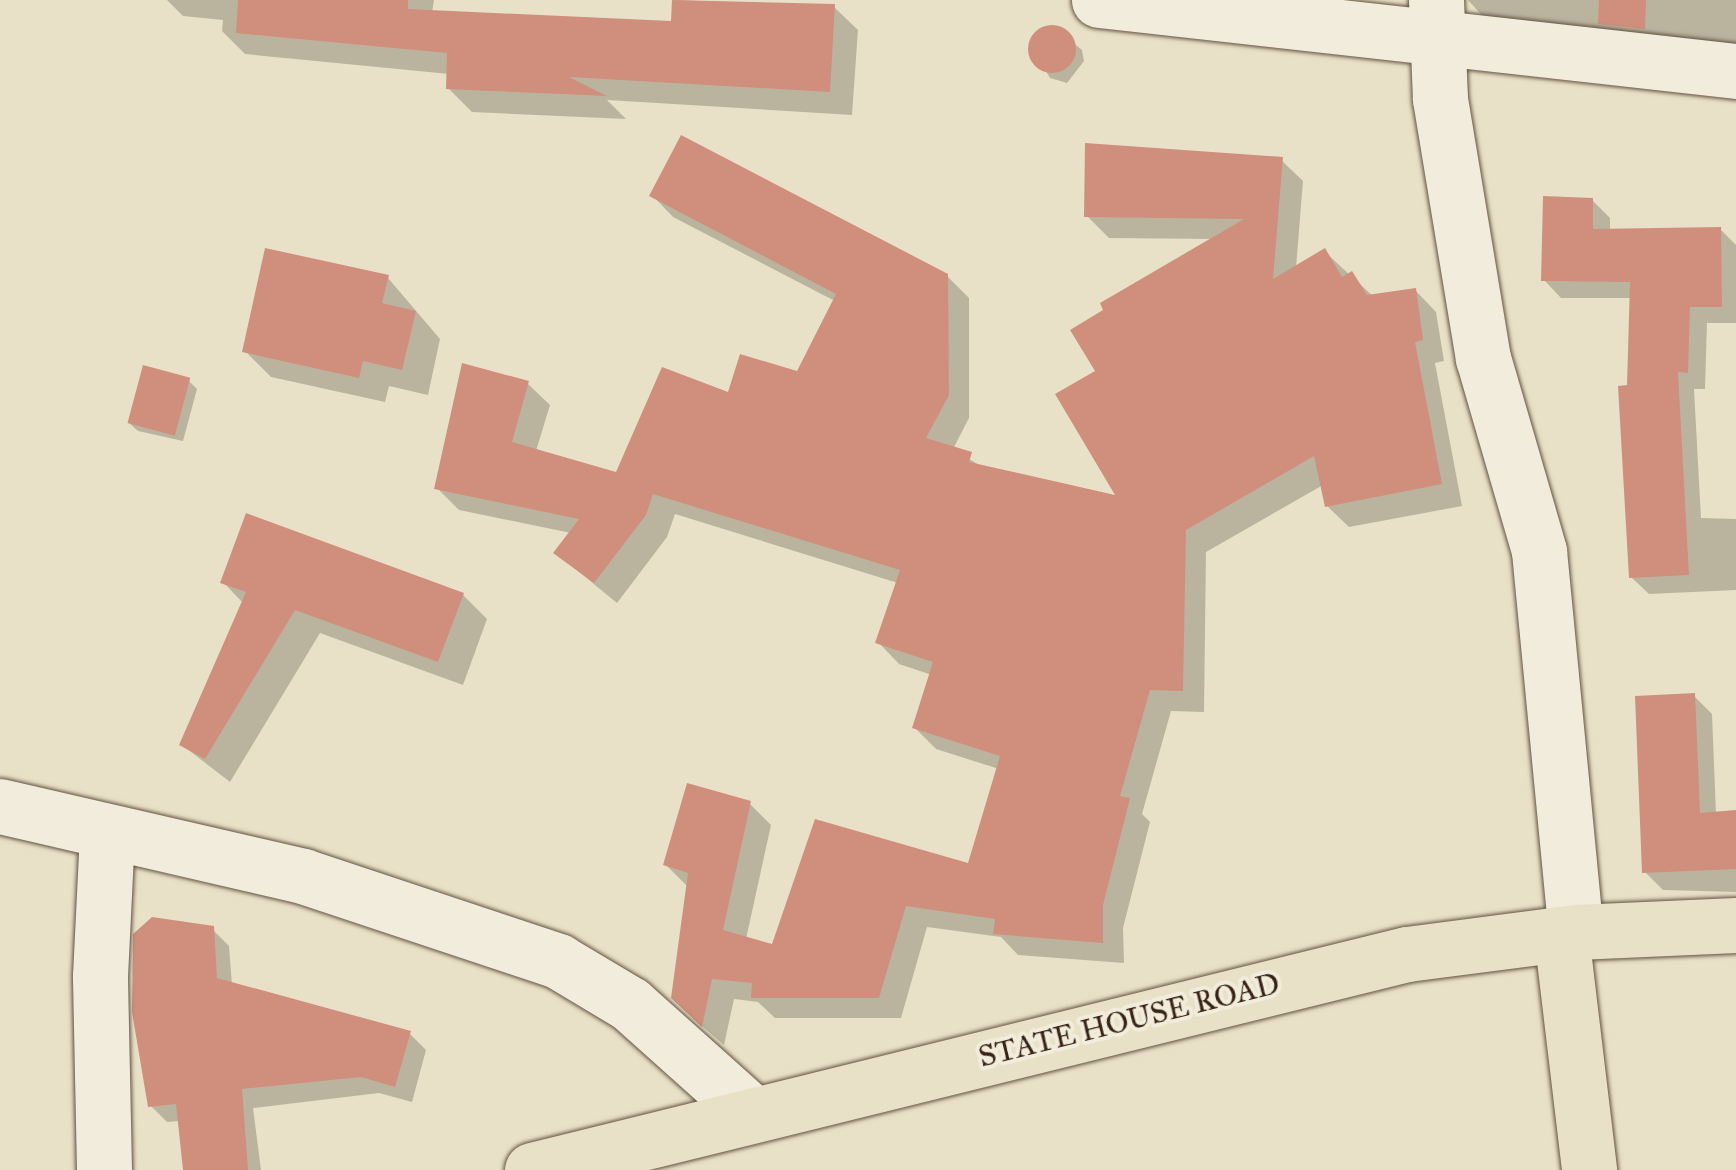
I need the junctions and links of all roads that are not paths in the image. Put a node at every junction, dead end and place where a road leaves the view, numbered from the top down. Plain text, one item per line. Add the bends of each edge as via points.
1 (1099, 0) edge
2 (1438, 19) edge
3 (1736, 71) edge
4 (0, 806) edge
5 (107, 832) junction
6 (1736, 924) edge
7 (1569, 933) junction
8 (754, 1115) junction
9 (104, 1170) edge
10 (532, 1170) edge
11 (1589, 1170) edge

1 - 2 street
2 - 3 street
2 - 7 street via 1440,99 1483,358 1539,551
4 - 5 street
5 - 8 street via 303,876 558,961 630,1004
5 - 9 street via 100,976
6 - 7 main road, STATE HOUSE ROAD
7 - 8 main road, STATE HOUSE ROAD via 1318,973
7 - 11 main road
8 - 10 main road, STATE HOUSE ROAD

